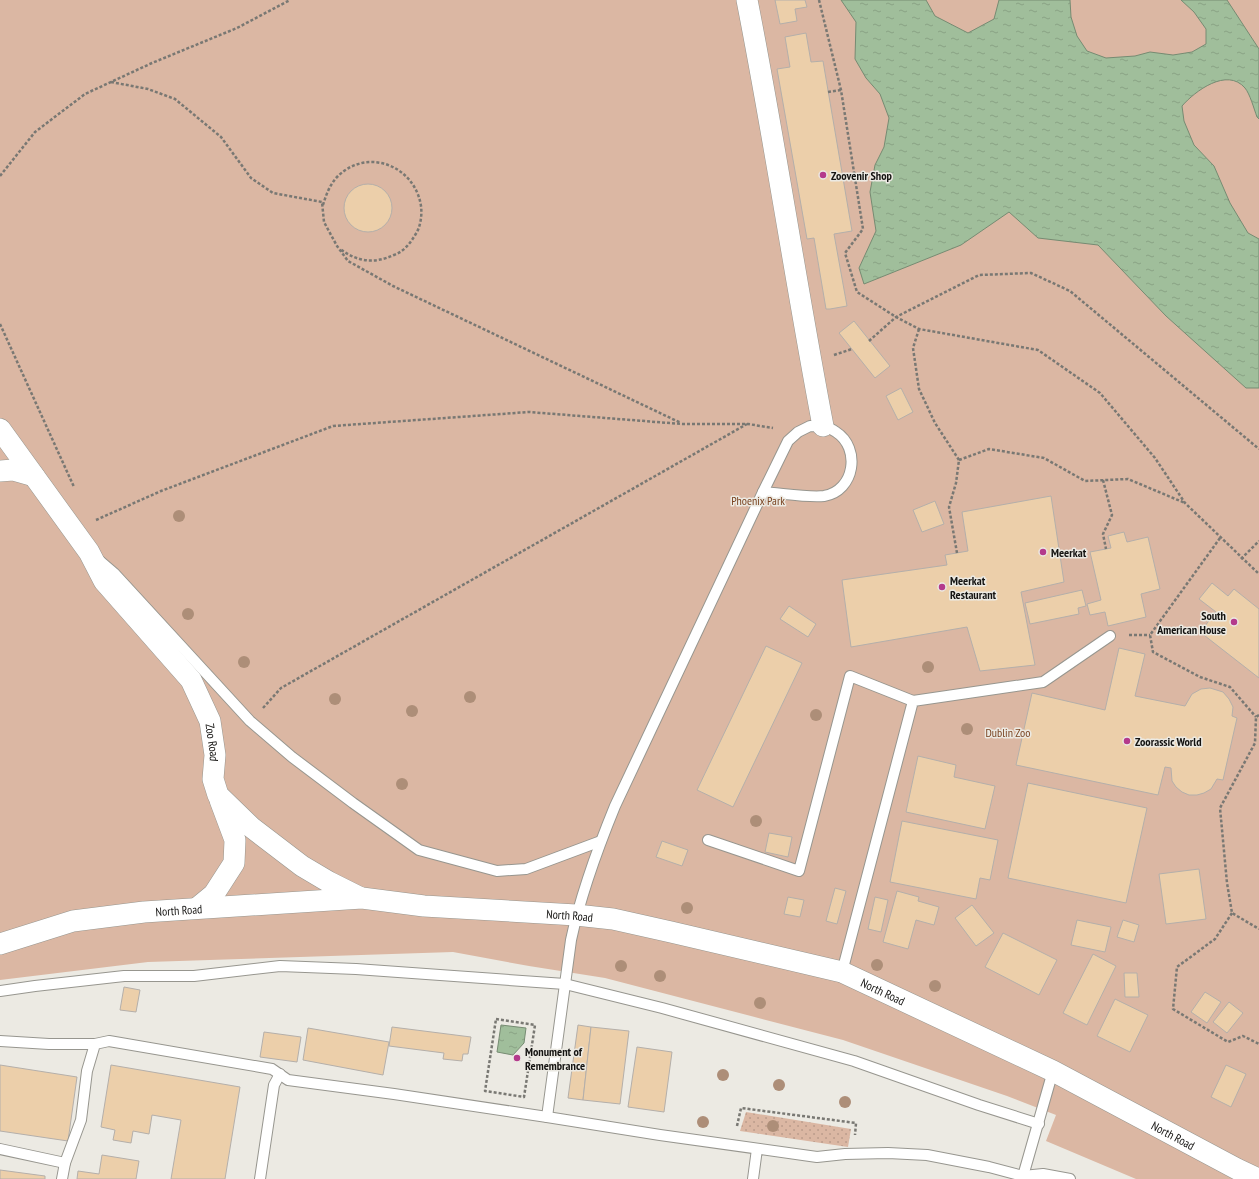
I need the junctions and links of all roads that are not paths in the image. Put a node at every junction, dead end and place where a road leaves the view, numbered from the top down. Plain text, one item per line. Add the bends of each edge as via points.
1 (747, 0) edge
2 (823, 426) junction
3 (0, 429) edge
4 (0, 471) edge
5 (34, 476) junction
6 (763, 492) junction
7 (89, 552) junction
8 (1110, 636) dead end
9 (913, 701) junction
10 (218, 795) junction
11 (708, 840) dead end
12 (600, 841) junction
13 (362, 898) junction
14 (197, 908) junction
15 (576, 915) junction
16 (0, 944) edge
17 (842, 972) junction
18 (565, 984) junction
19 (0, 991) edge
20 (0, 1041) edge
21 (95, 1044) junction
22 (1053, 1071) junction
23 (280, 1074) junction
24 (547, 1118) junction
25 (1039, 1124) junction
26 (0, 1149) edge
27 (758, 1149) junction
28 (65, 1163) junction
29 (1022, 1177) edge
30 (62, 1179) edge
31 (260, 1179) edge
32 (753, 1179) edge
33 (1070, 1179) edge
34 (1258, 1179) edge

1 - 2 street via 767,99
2 - 6 lane via 810,426 788,441
2 - 6 lane via 836,431 846,440 851,452 852,465 848,478 838,490 825,496
3 - 5 street, Zoo Road
4 - 5 street via 13,470
5 - 7 street, Zoo Road
6 - 12 lane
7 - 10 street, Zoo Road via 104,582 191,680 210,721 215,755 213,779
7 - 12 lane via 114,573 250,721 292,757 419,850 498,871 526,869
8 - 9 lane via 1043,682
9 - 11 lane via 850,676 799,872
9 - 17 lane
10 - 13 street via 252,827 302,866
10 - 14 street, Zoo Road via 235,840 234,863 214,894
12 - 15 lane
13 - 14 street, North Road
13 - 15 street, North Road via 474,910
14 - 16 street, North Road via 73,921
15 - 17 street, North Road via 671,932
15 - 18 lane
17 - 22 street, North Road
18 - 19 lane via 280,966 194,976 124,976
18 - 24 lane
18 - 25 lane via 854,1061
20 - 21 lane
21 - 23 lane via 109,1041 272,1069
21 - 28 lane via 87,1071 81,1120
22 - 25 lane
22 - 34 street, North Road
23 - 24 lane via 288,1080
23 - 31 lane via 274,1085
24 - 27 lane
25 - 29 lane
26 - 28 lane
27 - 29 lane via 817,1157 888,1153 927,1155 989,1167
27 - 32 lane
28 - 30 lane
29 - 33 lane via 1043,1174

